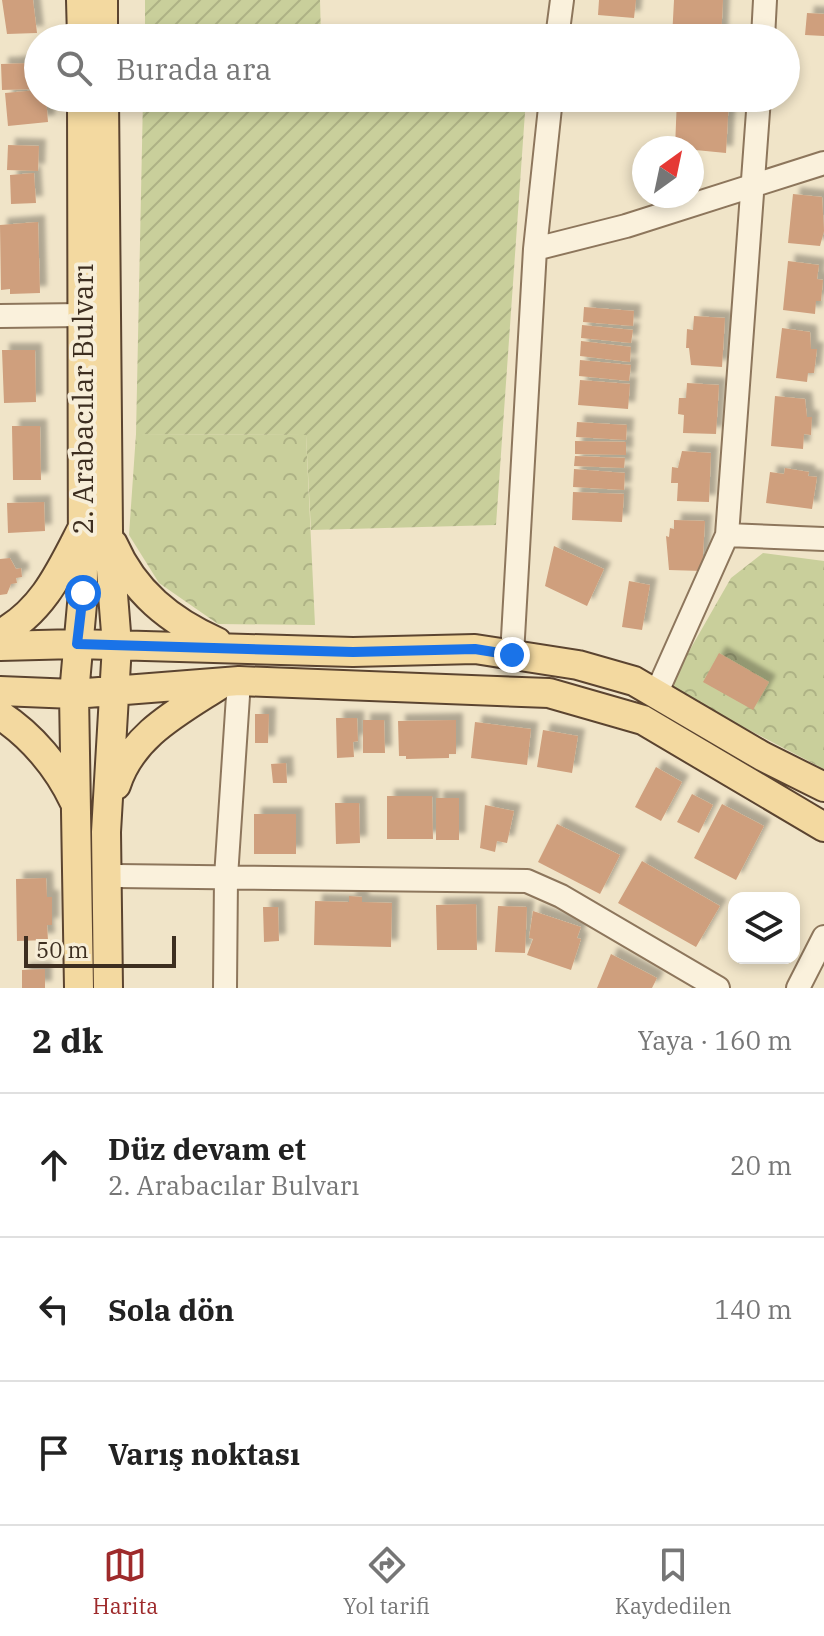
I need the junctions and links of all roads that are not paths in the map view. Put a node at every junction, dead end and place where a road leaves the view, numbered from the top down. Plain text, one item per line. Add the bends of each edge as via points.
1 (81, 0) edge
2 (103, 0) edge
3 (562, 0) edge
4 (765, 0) edge
5 (82, 24) edge
6 (103, 24) edge
7 (559, 24) edge
8 (764, 24) edge
9 (82, 112) edge
10 (104, 112) edge
11 (550, 112) edge
12 (758, 112) edge
13 (824, 163) edge
14 (754, 184) junction
15 (535, 249) junction
16 (82, 315) junction
17 (0, 316) edge
18 (96, 529) junction
19 (727, 535) junction
20 (824, 539) edge
21 (0, 634) edge
22 (77, 644) junction
23 (117, 645) junction
24 (0, 646) edge
25 (232, 648) junction
26 (512, 655) junction
27 (232, 682) junction
28 (0, 691) edge
29 (116, 691) junction
30 (74, 694) junction
31 (656, 694) junction
32 (0, 715) edge
33 (824, 787) edge
34 (76, 805) junction
35 (108, 809) junction
36 (824, 827) edge
37 (118, 876) dead end
38 (226, 877) junction
39 (824, 937) edge
40 (79, 988) edge
41 (108, 988) edge
42 (225, 988) edge
43 (718, 988) edge
44 (798, 988) edge

1 - 5 main road
2 - 6 main road
3 - 7 street
4 - 8 street
9 - 16 main road, 2. Arabacılar Bulvarı
10 - 18 main road, 2. Arabacılar Bulvarı
11 - 15 street
12 - 14 street
13 - 14 street
14 - 15 street
14 - 19 street
15 - 26 street
16 - 17 street
16 - 18 main road, 2. Arabacılar Bulvarı
18 - 21 main road via 19,624
18 - 22 main road, 2. Arabacılar Bulvarı
18 - 23 main road, 2. Arabacılar Bulvarı
18 - 25 main road via 148,598 180,625
19 - 20 street
19 - 31 street
22 - 23 main road
22 - 24 main road
22 - 30 main road, 2. Arabacılar Bulvarı
23 - 25 main road
23 - 29 main road, 2. Arabacılar Bulvarı
25 - 26 main road via 475,649
26 - 31 main road via 578,665 634,681
27 - 29 main road
27 - 35 main road via 162,723 124,759
27 - 36 main road via 549,693 643,720
27 - 38 street
28 - 30 main road
29 - 30 main road
29 - 35 main road, 2. Arabacılar Bulvarı
30 - 34 main road, 2. Arabacılar Bulvarı
31 - 33 main road
32 - 34 main road via 61,772
34 - 40 main road, 2. Arabacılar Bulvarı
35 - 41 main road
37 - 38 street
38 - 42 street
38 - 43 street via 527,881
39 - 44 street

